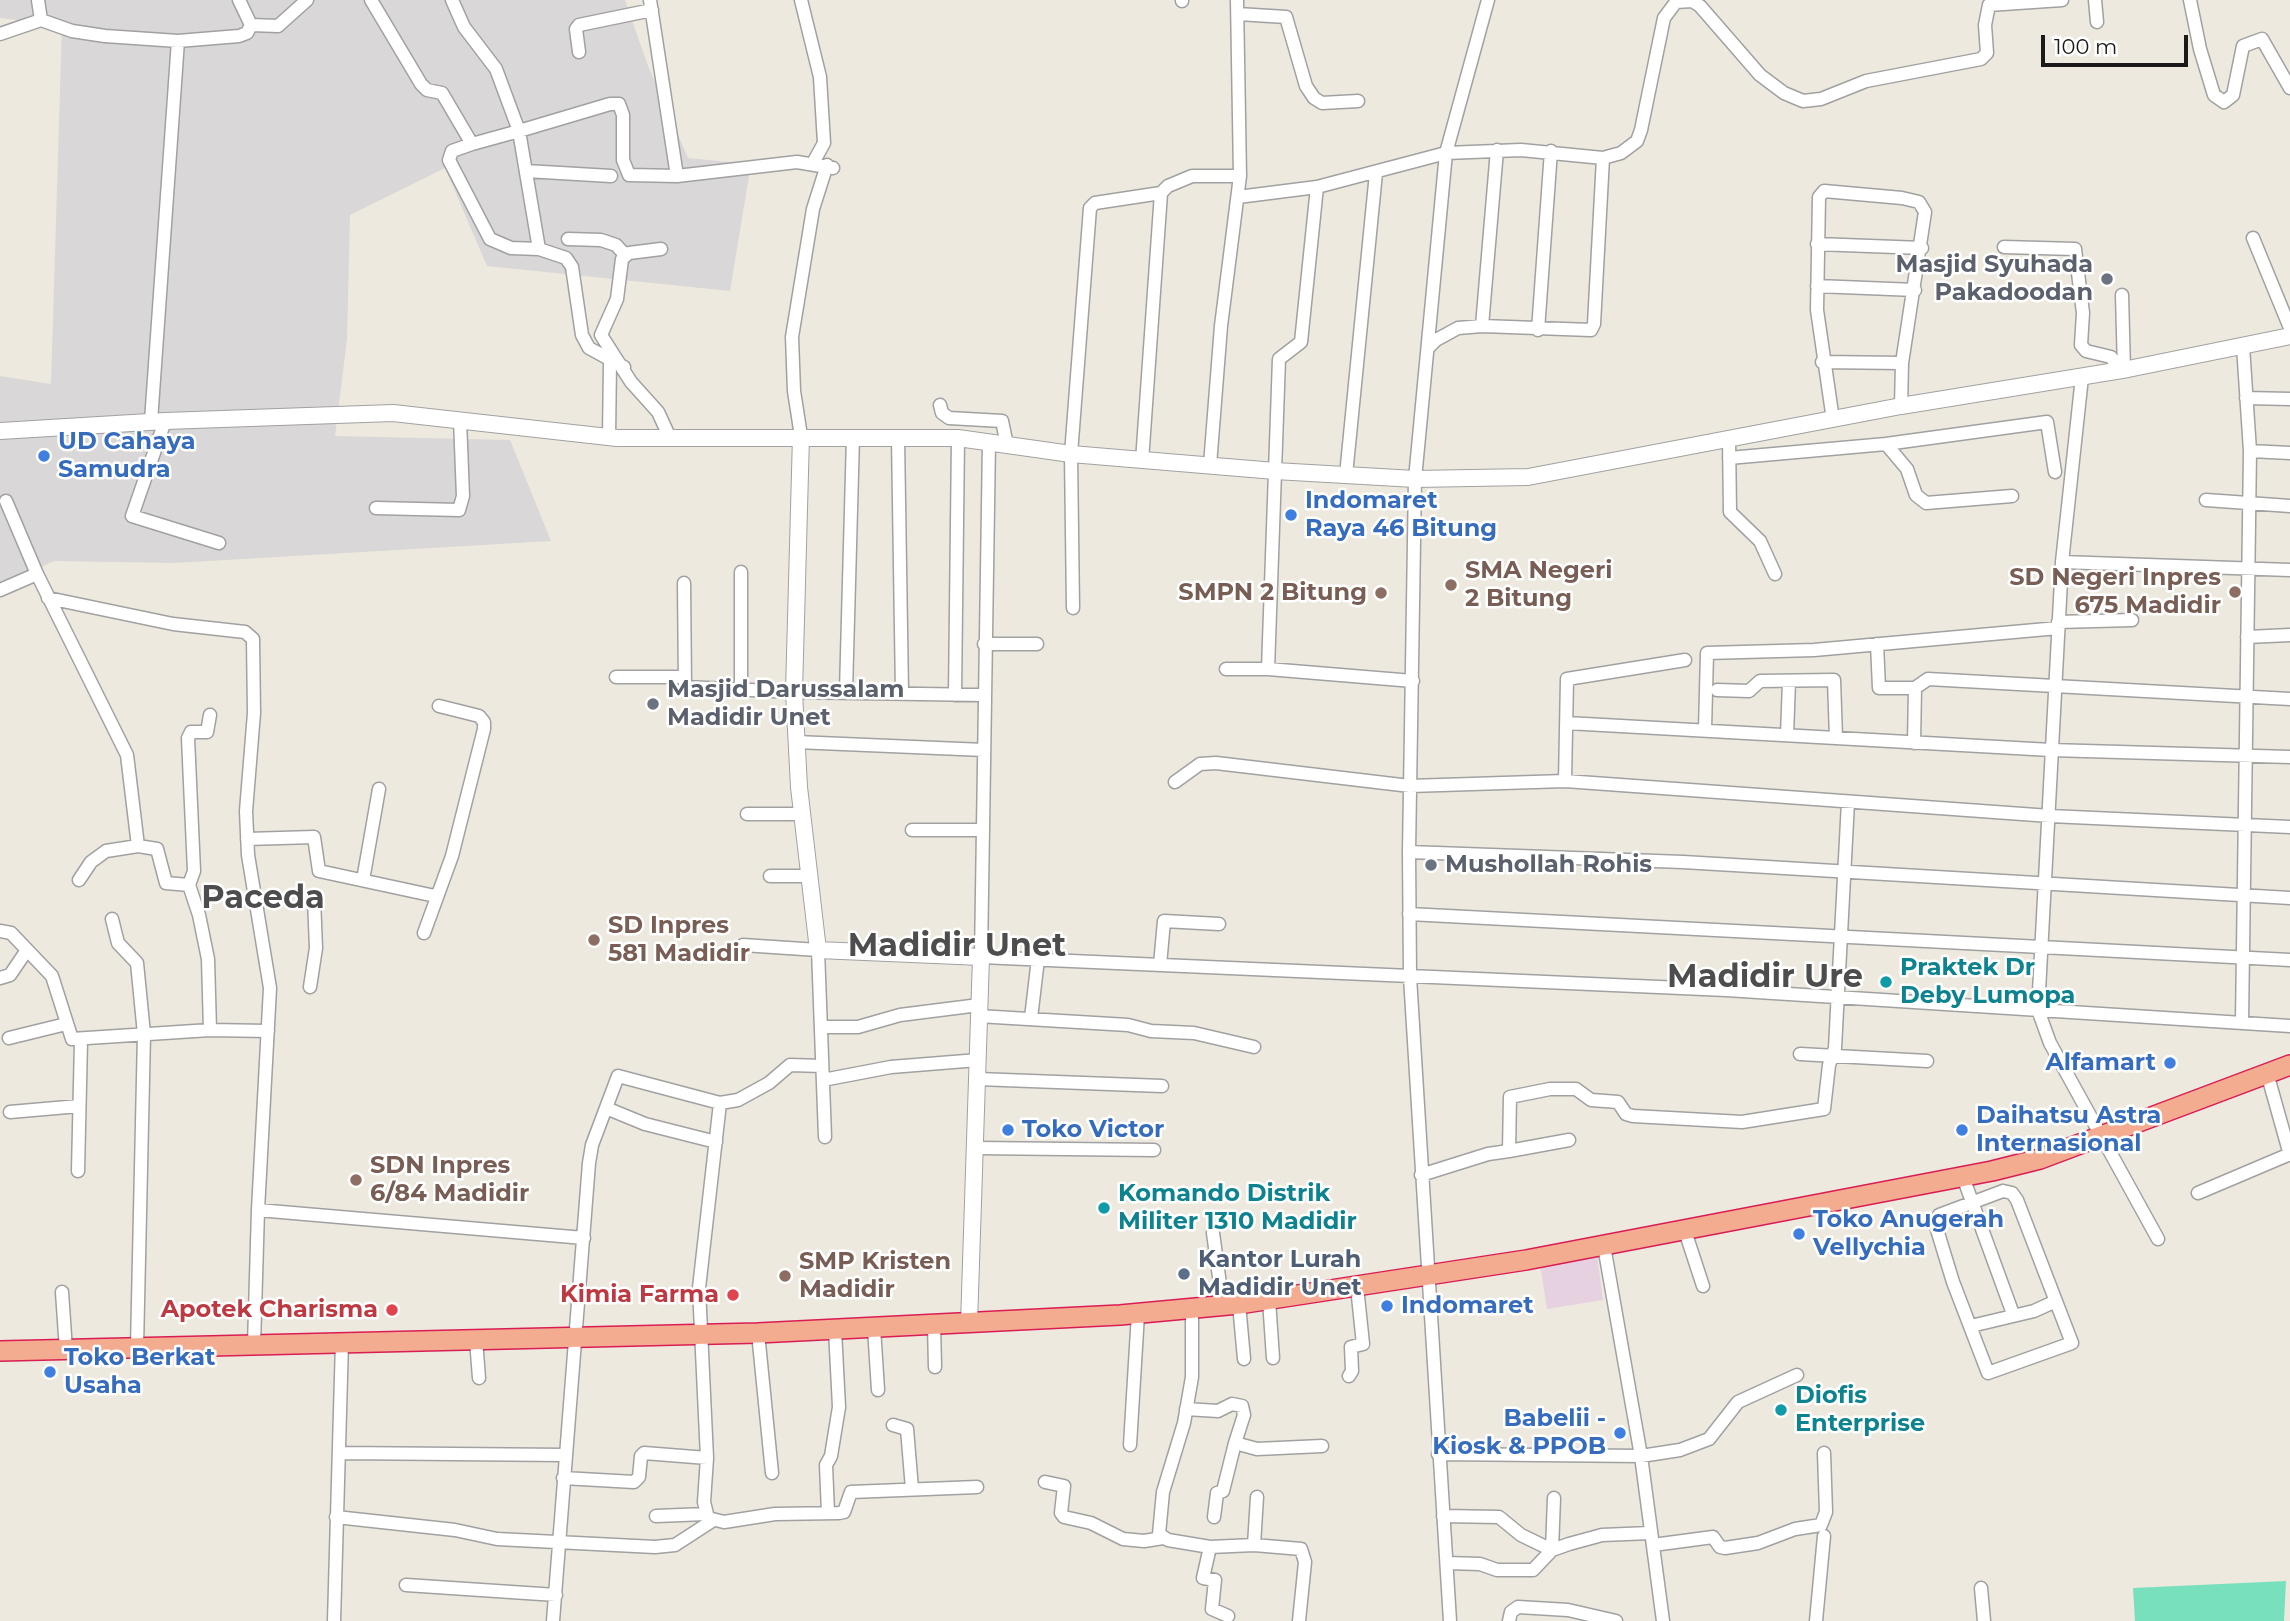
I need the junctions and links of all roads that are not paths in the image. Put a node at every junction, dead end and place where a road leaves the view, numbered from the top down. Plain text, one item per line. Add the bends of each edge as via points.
1 (38, 0) edge
2 (239, 0) edge
3 (307, 0) edge
4 (371, 0) edge
5 (452, 0) edge
6 (801, 0) edge
7 (1237, 0) edge
8 (1488, 0) edge
9 (2062, 0) edge
10 (2095, 0) edge
11 (2190, 0) edge
12 (651, 5) edge
13 (1238, 14) junction
14 (41, 20) junction
15 (2097, 22) dead end
16 (251, 25) junction
17 (0, 34) edge
18 (178, 41) junction
19 (579, 52) dead end
20 (2290, 88) edge
21 (1359, 101) dead end
22 (519, 131) junction
23 (472, 144) junction
24 (1497, 150) junction
25 (1551, 151) junction
26 (1446, 153) junction
27 (1604, 158) junction
28 (813, 163) junction
29 (526, 171) junction
30 (1376, 173) junction
31 (611, 176) dead end
32 (677, 176) junction
33 (1240, 176) junction
34 (1317, 187) junction
35 (1161, 193) junction
36 (1238, 197) junction
37 (2253, 238) dead end
38 (568, 239) dead end
39 (1817, 244) junction
40 (2004, 247) dead end
41 (539, 248) junction
42 (1922, 248) junction
43 (661, 249) dead end
44 (625, 255) junction
45 (1816, 286) junction
46 (1915, 290) junction
47 (2122, 295) dead end
48 (1482, 326) junction
49 (2290, 328) edge
50 (1538, 330) junction
51 (2290, 336) edge
52 (2243, 346) junction
53 (1428, 348) junction
54 (610, 362) junction
55 (1822, 362) junction
56 (1902, 363) junction
57 (624, 367) junction
58 (2122, 370) junction
59 (2082, 377) junction
60 (2246, 398) junction
61 (2290, 399) edge
62 (940, 405) dead end
63 (1900, 406) junction
64 (1833, 419) junction
65 (460, 420) junction
66 (158, 421) junction
67 (0, 431) edge
68 (801, 436) junction
69 (609, 437) junction
70 (853, 437) junction
71 (670, 438) junction
72 (898, 438) junction
73 (958, 438) junction
74 (1729, 439) junction
75 (989, 442) junction
76 (1886, 444) junction
77 (1007, 445) junction
78 (2250, 451) junction
79 (2290, 453) edge
80 (1071, 454) junction
81 (1729, 458) junction
82 (1142, 461) junction
83 (1210, 465) junction
84 (1275, 471) junction
85 (2055, 472) dead end
86 (1346, 475) junction
87 (1415, 479) junction
88 (2012, 496) dead end
89 (2206, 500) dead end
90 (6, 501) dead end
91 (2249, 503) junction
92 (2290, 506) edge
93 (376, 508) dead end
94 (219, 543) dead end
95 (2062, 562) junction
96 (2247, 568) junction
97 (2290, 570) edge
98 (741, 572) dead end
99 (37, 574) junction
100 (1775, 574) dead end
101 (684, 583) dead end
102 (0, 590) edge
103 (48, 598) junction
104 (1073, 608) dead end
105 (2132, 620) dead end
106 (2058, 625) junction
107 (2290, 635) edge
108 (2247, 637) junction
109 (1877, 643) junction
110 (984, 644) junction
111 (1037, 644) dead end
112 (1685, 660) dead end
113 (1226, 669) dead end
114 (1268, 669) junction
115 (617, 677) dead end
116 (685, 677) junction
117 (1413, 681) junction
118 (1789, 682) junction
119 (2055, 686) junction
120 (1915, 688) junction
121 (741, 689) junction
122 (1717, 690) dead end
123 (846, 691) junction
124 (794, 692) junction
125 (902, 693) junction
126 (955, 695) junction
127 (984, 695) junction
128 (2246, 697) junction
129 (2290, 699) edge
130 (439, 706) dead end
131 (209, 715) dead end
132 (1567, 723) junction
133 (1705, 729) junction
134 (1787, 735) junction
135 (1836, 738) junction
136 (796, 742) junction
137 (1914, 743) junction
138 (984, 750) junction
139 (2051, 750) junction
140 (2245, 754) junction
141 (2290, 757) edge
142 (1565, 781) junction
143 (1175, 782) dead end
144 (1410, 786) junction
145 (379, 789) dead end
146 (1848, 802) junction
147 (747, 814) dead end
148 (802, 814) junction
149 (2050, 816) junction
150 (2244, 825) junction
151 (2290, 827) edge
152 (912, 830) dead end
153 (983, 830) junction
154 (247, 839) junction
155 (138, 846) junction
156 (1409, 852) junction
157 (1844, 873) junction
158 (770, 876) dead end
159 (809, 876) junction
160 (79, 880) dead end
161 (363, 880) junction
162 (2045, 884) junction
163 (189, 885) junction
164 (2243, 895) junction
165 (435, 896) junction
166 (2290, 898) edge
167 (314, 899) dead end
168 (1409, 914) junction
169 (112, 919) dead end
170 (1219, 924) dead end
171 (0, 932) edge
172 (424, 933) dead end
173 (1842, 935) junction
174 (743, 945) dead end
175 (2041, 945) junction
176 (27, 950) junction
177 (818, 950) junction
178 (981, 957) junction
179 (2244, 957) junction
180 (1038, 959) junction
181 (2290, 960) edge
182 (1160, 965) junction
183 (1410, 977) junction
184 (0, 978) edge
185 (310, 987) dead end
186 (1838, 997) junction
187 (978, 1010) junction
188 (2038, 1010) junction
189 (1031, 1018) junction
190 (2242, 1022) junction
191 (66, 1024) junction
192 (2290, 1026) edge
193 (821, 1027) junction
194 (210, 1030) junction
195 (268, 1031) junction
196 (144, 1034) junction
197 (9, 1038) dead end
198 (81, 1041) junction
199 (1254, 1047) dead end
200 (1800, 1054) dead end
201 (1833, 1057) junction
202 (978, 1060) junction
203 (1927, 1061) dead end
204 (2290, 1065) edge
205 (822, 1066) junction
206 (2267, 1073) junction
207 (978, 1079) junction
208 (823, 1080) junction
209 (1162, 1086) dead end
210 (720, 1103) junction
211 (79, 1106) junction
212 (606, 1108) junction
213 (10, 1112) dead end
214 (825, 1137) dead end
215 (2102, 1137) junction
216 (1569, 1140) dead end
217 (716, 1142) junction
218 (977, 1148) junction
219 (1154, 1150) dead end
220 (1509, 1152) junction
221 (2290, 1155) edge
222 (78, 1171) dead end
223 (1421, 1175) junction
224 (1963, 1177) junction
225 (2198, 1193) dead end
226 (1971, 1203) junction
227 (258, 1210) junction
228 (1684, 1228) junction
229 (1213, 1233) dead end
230 (584, 1238) junction
231 (2158, 1239) dead end
232 (1604, 1246) junction
233 (1428, 1277) junction
234 (1703, 1286) dead end
235 (1357, 1287) junction
236 (62, 1292) dead end
237 (1269, 1300) junction
238 (2056, 1301) junction
239 (1231, 1305) junction
240 (1192, 1310) junction
241 (1138, 1314) junction
242 (2013, 1314) junction
243 (934, 1324) junction
244 (969, 1324) junction
245 (1971, 1326) junction
246 (874, 1328) junction
247 (835, 1329) junction
248 (758, 1333) junction
249 (701, 1335) junction
250 (575, 1337) junction
251 (476, 1340) junction
252 (342, 1342) junction
253 (254, 1345) junction
254 (137, 1347) junction
255 (66, 1350) junction
256 (0, 1351) edge
257 (1273, 1358) dead end
258 (1244, 1359) dead end
259 (935, 1367) dead end
260 (1797, 1375) dead end
261 (1349, 1376) dead end
262 (479, 1378) dead end
263 (878, 1390) dead end
264 (1186, 1409) junction
265 (893, 1425) dead end
266 (1235, 1443) junction
267 (1130, 1445) dead end
268 (1322, 1446) dead end
269 (341, 1453) junction
270 (1824, 1453) dead end
271 (1438, 1454) junction
272 (565, 1455) junction
273 (1641, 1456) junction
274 (706, 1458) junction
275 (772, 1473) dead end
276 (563, 1478) junction
277 (1045, 1482) dead end
278 (977, 1487) dead end
279 (912, 1489) junction
280 (1257, 1497) dead end
281 (1554, 1498) dead end
282 (828, 1513) junction
283 (656, 1516) dead end
284 (1443, 1516) junction
285 (336, 1517) junction
286 (709, 1517) junction
287 (1214, 1517) dead end
288 (1824, 1536) dead end
289 (1163, 1538) junction
290 (1651, 1539) junction
291 (559, 1543) junction
292 (1254, 1545) junction
293 (1210, 1546) junction
294 (1552, 1550) junction
295 (1447, 1563) junction
296 (406, 1585) dead end
297 (1981, 1588) dead end
298 (556, 1595) junction
299 (1228, 1616) dead end
300 (334, 1621) edge
301 (553, 1621) edge
302 (1299, 1621) edge
303 (1450, 1621) edge
304 (1509, 1621) edge
305 (1616, 1621) edge
306 (1663, 1621) edge
307 (1816, 1621) edge
308 (1984, 1621) edge

1 - 14 street
2 - 16 street
3 - 16 street via 278,26
4 - 23 street via 421,84 443,93
5 - 22 street via 464,27 496,69
6 - 28 street via 821,77 824,144
7 - 13 street
8 - 26 street
9 - 27 street via 1989,5 1987,53 1981,59 1866,81 1821,99 1802,101 1759,75 1700,6 1692,1 1676,2 1664,18 1637,141
10 - 15 street
11 - 20 street via 2214,95 2224,102 2233,95 2243,46 2262,38
12 - 19 street via 579,25
12 - 32 street
13 - 21 street via 1285,17 1314,98 1322,103
13 - 33 street
14 - 17 street
14 - 18 street via 88,35
16 - 18 street via 239,36
18 - 66 street
22 - 23 street
22 - 29 street
22 - 32 street via 619,104 623,160 629,175
23 - 41 street via 452,151 449,160 490,239 511,248
24 - 25 street
24 - 26 street
24 - 48 street
25 - 27 street
25 - 50 street
26 - 30 street
26 - 53 street
27 - 50 street via 1594,324 1587,332
28 - 32 street
28 - 68 street via 830,167 813,209 792,337
29 - 31 street
29 - 41 street
30 - 34 street
30 - 86 street
33 - 35 street via 1192,176
33 - 36 street
34 - 36 street
34 - 84 street via 1301,342 1279,359
35 - 80 street via 1095,203 1090,208
35 - 82 street
36 - 83 street via 1221,326
37 - 49 street
38 - 44 street via 601,240 616,245
39 - 42 street
39 - 42 street via 1819,197 1829,191 1919,202 1925,212
39 - 45 street
40 - 58 street via 2075,249 2082,302 2081,345 2085,351 2111,357
41 - 54 street via 566,258 572,267 582,335 589,348
42 - 46 street
43 - 44 street
44 - 57 street via 615,308 601,335
45 - 46 street
45 - 55 street
46 - 56 street
47 - 58 street
48 - 50 street
48 - 53 street via 1458,328
51 - 52 street
52 - 58 street
52 - 60 street
53 - 87 street
54 - 57 street
54 - 69 street
55 - 56 street
55 - 64 street
56 - 63 street
57 - 71 street
58 - 59 street
59 - 63 street
59 - 95 street
60 - 61 street
60 - 78 street
62 - 77 street via 948,418 1002,421
63 - 64 street
64 - 74 street
65 - 66 street via 393,413
65 - 69 street
65 - 93 street via 463,496 459,510
66 - 67 street
66 - 94 street via 132,516
68 - 70 street
68 - 71 street
68 - 124 street
69 - 71 street
70 - 72 street
70 - 123 street
72 - 73 street
72 - 125 street
73 - 75 street
73 - 126 street
74 - 81 street
74 - 87 street via 1528,477
75 - 77 street
75 - 110 street
76 - 81 street
76 - 85 street via 2047,422
76 - 88 street via 1907,469 1916,495 1926,503
77 - 80 street
78 - 79 street
78 - 91 street
80 - 82 street
80 - 104 street
81 - 100 street via 1730,512 1760,541
82 - 83 street
83 - 84 street
84 - 86 street
84 - 114 street
86 - 87 street
87 - 117 street
89 - 91 street
90 - 99 street
91 - 92 street
91 - 96 street
95 - 96 street
95 - 106 street
96 - 97 street
96 - 108 street
98 - 121 street
99 - 102 street
99 - 103 street
101 - 116 street
103 - 154 street via 173,624 251,634 254,713
103 - 155 street via 127,755
105 - 106 street
106 - 109 street
106 - 119 street
107 - 108 street
108 - 128 street
109 - 120 street via 1879,688
109 - 133 street via 1707,653
110 - 111 street
110 - 127 street
112 - 132 street via 1567,679
113 - 114 street
114 - 117 street
115 - 116 street
116 - 121 street via 685,687
117 - 144 street
118 - 122 street via 1760,681 1741,692
118 - 134 street
118 - 135 street via 1834,680
119 - 120 street via 1928,679
119 - 128 street
119 - 139 street
120 - 137 street
121 - 124 street
123 - 124 street
123 - 125 street
124 - 136 street
125 - 126 street
126 - 127 street
127 - 138 street
128 - 129 street
128 - 140 street
130 - 165 street via 479,716 484,729 455,844
131 - 163 street via 207,732 191,732 188,738 194,872
132 - 133 street
132 - 142 street
133 - 134 street
134 - 135 street
135 - 137 street
136 - 138 street
136 - 148 street
137 - 139 street
138 - 153 street
139 - 140 street
139 - 149 street
140 - 141 street
140 - 150 street
142 - 144 street
142 - 146 street
143 - 144 street via 1200,764 1216,763
144 - 156 street
145 - 161 street
146 - 149 street
146 - 157 street
147 - 148 street
148 - 159 street
149 - 150 street
149 - 162 street
150 - 151 street
150 - 164 street
152 - 153 street
153 - 178 street
154 - 161 street via 314,838 318,869
154 - 195 street via 251,886 269,976
155 - 160 street via 106,851
155 - 163 street via 157,849 166,883
156 - 157 street
156 - 168 street
157 - 162 street
157 - 173 street
158 - 159 street
159 - 177 street
161 - 165 street
162 - 164 street
162 - 175 street
163 - 194 street via 208,959
164 - 166 street
164 - 179 street
165 - 172 street
167 - 185 street via 316,948
168 - 173 street
168 - 183 street
169 - 196 street via 118,943 137,963
170 - 182 street via 1164,921
171 - 176 street via 11,933
173 - 175 street
173 - 186 street
174 - 177 street
175 - 179 street
175 - 188 street
176 - 184 street via 10,975
176 - 191 street via 56,983
177 - 178 street
177 - 193 street
178 - 180 street
178 - 187 street
179 - 181 street
179 - 190 street
180 - 182 street
180 - 189 street
182 - 183 street
183 - 186 street
183 - 223 street
186 - 188 street
186 - 201 street
187 - 189 street
187 - 193 street via 900,1015 859,1027
187 - 202 street
188 - 190 street
188 - 215 street via 2050,1043
189 - 199 street via 1194,1033
190 - 192 street
191 - 197 street
191 - 198 street via 72,1039
193 - 205 street
194 - 195 street
194 - 196 street
195 - 227 street
196 - 198 street
196 - 254 street
198 - 211 street
200 - 201 street
201 - 203 street
201 - 220 street via 1826,1105 1821,1110 1742,1122 1629,1116 1618,1102 1591,1100 1576,1089 1510,1097
202 - 207 street
202 - 208 street via 891,1066
204 - 206 highway
205 - 208 street
205 - 210 street via 790,1065 738,1100
206 - 215 highway
206 - 221 street
207 - 209 street
207 - 218 street
208 - 214 street
210 - 212 street via 618,1076
210 - 217 street
211 - 213 street
211 - 222 street
212 - 217 street via 645,1124
212 - 230 street via 589,1163
215 - 224 highway via 2039,1159
215 - 231 street
216 - 220 street
217 - 249 street via 701,1255
218 - 219 street
218 - 244 street
220 - 223 street
221 - 225 street
223 - 233 street
224 - 226 street
224 - 228 highway
226 - 238 street via 2003,1191 2012,1194
226 - 242 street
226 - 245 street via 1939,1215 1935,1223
227 - 230 street
227 - 253 street
228 - 232 highway
228 - 234 street
229 - 239 street
230 - 250 street
232 - 233 highway
232 - 273 street
233 - 235 highway
233 - 271 street
235 - 237 highway
235 - 261 street via 1363,1344 1351,1347
236 - 255 street
237 - 239 highway
237 - 257 street
238 - 242 street
238 - 245 street via 2072,1343 1988,1373
239 - 240 highway
239 - 258 street
240 - 241 highway
240 - 264 street via 1192,1377
241 - 244 highway
241 - 267 street
242 - 245 street
243 - 244 highway
243 - 246 highway
243 - 259 street
246 - 247 highway
246 - 263 street
247 - 248 highway
247 - 282 street via 839,1407 826,1465
248 - 249 highway
248 - 275 street
249 - 250 highway
249 - 274 street
250 - 251 highway
250 - 272 street
251 - 252 highway
251 - 262 street
252 - 253 highway
252 - 269 street
253 - 254 highway
254 - 255 highway
255 - 256 highway
260 - 273 street via 1738,1402 1709,1439 1697,1446
264 - 266 street via 1242,1406 1244,1415
264 - 289 street via 1163,1492 1158,1528
265 - 279 street via 907,1429
266 - 268 street via 1280,1450
266 - 287 street via 1223,1491 1217,1493
269 - 272 street
269 - 285 street
270 - 290 street via 1826,1511 1821,1525 1725,1548 1713,1537
271 - 273 street
271 - 284 street
272 - 276 street
273 - 290 street
274 - 276 street via 644,1453 634,1482
274 - 286 street
276 - 291 street
277 - 289 street via 1064,1486 1064,1517 1123,1538
278 - 279 street
279 - 282 street via 851,1492 844,1511
280 - 292 street
281 - 294 street
282 - 286 street via 775,1514 724,1522
283 - 286 street
284 - 294 street via 1499,1517 1521,1535
284 - 295 street
285 - 291 street
285 - 300 street
286 - 291 street via 694,1535 668,1546
288 - 307 street
289 - 293 street
290 - 294 street via 1602,1535
290 - 306 street
291 - 298 street
292 - 293 street
292 - 302 street via 1298,1548 1304,1553
293 - 299 street via 1203,1578 1215,1580 1212,1609
294 - 295 street via 1533,1570
295 - 303 street
296 - 298 street
297 - 308 street
298 - 301 street
304 - 305 street via 1514,1609 1524,1607 1568,1610

